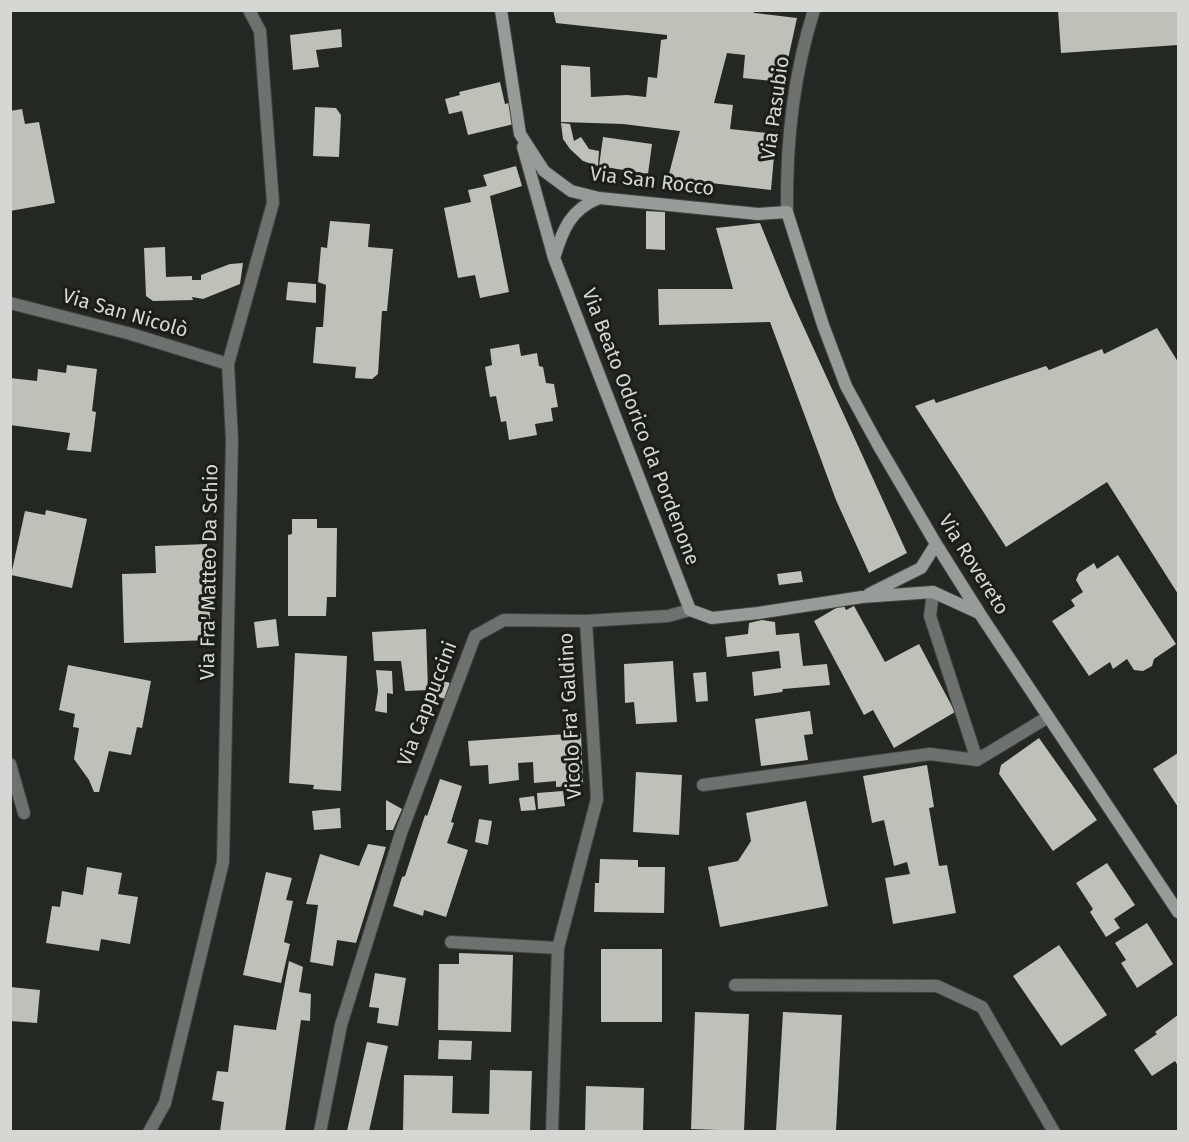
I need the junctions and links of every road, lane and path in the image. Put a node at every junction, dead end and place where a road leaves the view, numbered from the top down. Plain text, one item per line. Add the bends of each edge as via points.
1 (249, 10) edge
2 (501, 10) edge
3 (814, 10) edge
4 (520, 134) junction
5 (599, 198) junction
6 (787, 212) junction
7 (554, 258) junction
8 (10, 303) edge
9 (228, 364) junction
10 (936, 544) junction
11 (933, 592) junction
12 (862, 597) junction
13 (690, 610) junction
14 (980, 614) junction
15 (586, 621) junction
16 (1048, 717) junction
17 (977, 760) junction
18 (10, 764) edge
19 (703, 785) dead end
20 (24, 813) dead end
21 (1179, 912) edge
22 (451, 942) dead end
23 (558, 948) junction
24 (735, 986) dead end
25 (149, 1131) edge
26 (320, 1131) edge
27 (552, 1131) edge
28 (1054, 1131) edge

1 - 9 street, Via Fra' Matteo Da Schio via 260,32 273,203
2 - 4 street, Via San Rocco
3 - 6 street, Via Pasubio via 793,94
4 - 5 street, Via San Rocco via 544,171 571,191
4 - 7 street, Via Beato Odorico da Pordenone
5 - 6 street, Via San Rocco via 758,214
5 - 7 street via 574,213
6 - 10 street, Via Rovereto via 846,386
7 - 13 street, Via Beato Odorico da Pordenone
8 - 9 street, Via San Nicolò
9 - 25 street, Via Fra' Matteo Da Schio via 232,440 223,862 165,1103
10 - 12 street, Via Cappuccini via 921,568
10 - 14 street, Via Rovereto
11 - 12 street, Via Cappuccini
11 - 14 street, Via Cappuccini
11 - 17 street via 930,616
12 - 13 street, Via Cappuccini via 712,618
13 - 15 street, Via Cappuccini via 668,616
14 - 16 street, Via Rovereto
15 - 23 street, Vicolo Fra' Galdino via 597,799
15 - 26 street, Via Cappuccini via 504,620 475,636 401,833 344,1014
16 - 17 street
16 - 21 street, Via Rovereto
17 - 19 street via 930,754
18 - 20 street
22 - 23 street
23 - 27 street, Vicolo Fra' Galdino
24 - 28 street via 937,986 982,1007

